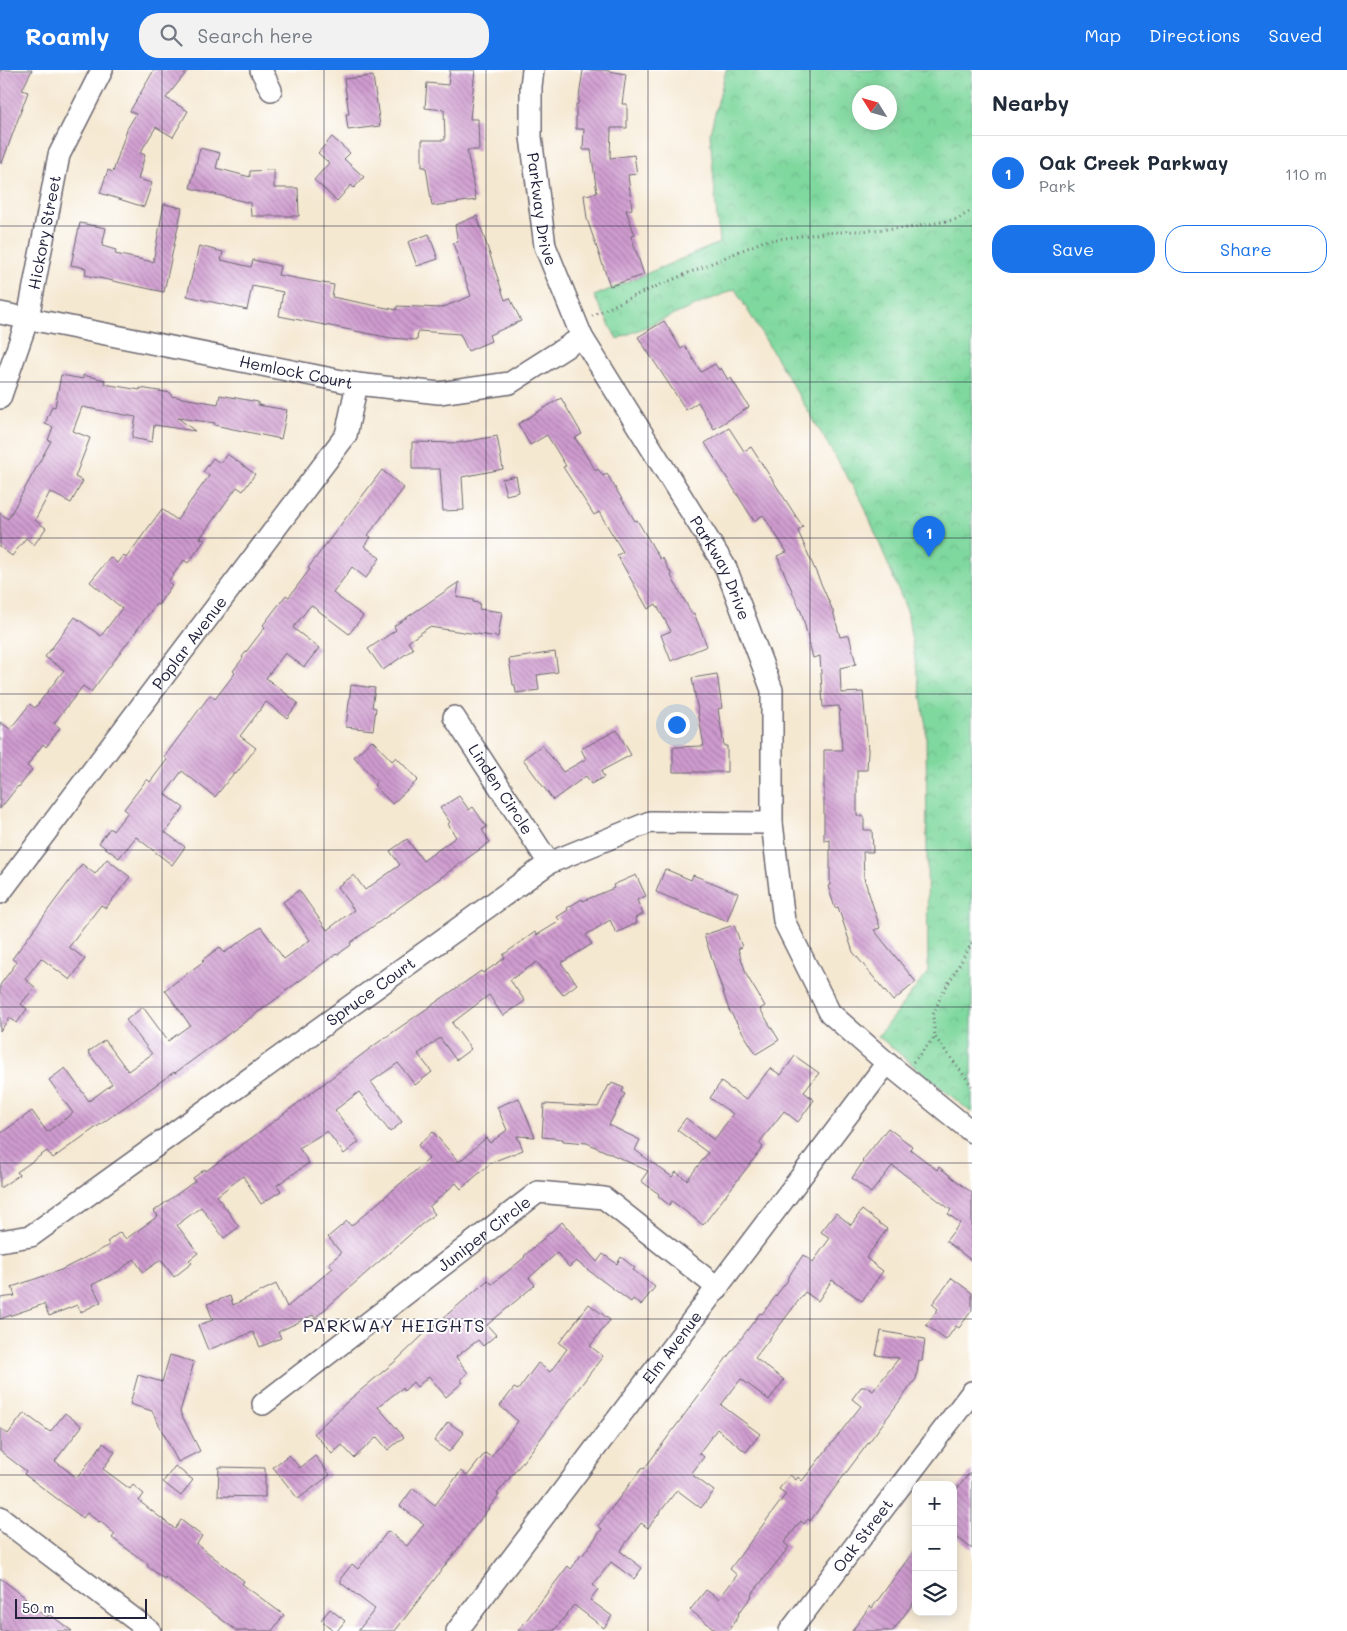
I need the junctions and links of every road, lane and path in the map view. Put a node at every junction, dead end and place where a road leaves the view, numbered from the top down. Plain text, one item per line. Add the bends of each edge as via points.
1 (102, 70) edge
2 (261, 70) edge
3 (533, 70) edge
4 (271, 90) dead end
5 (972, 210) edge
6 (0, 313) edge
7 (28, 318) junction
8 (585, 328) junction
9 (357, 384) junction
10 (0, 398) edge
11 (454, 717) dead end
12 (772, 824) junction
13 (549, 863) junction
14 (0, 893) edge
15 (972, 942) edge
16 (935, 1037) junction
17 (913, 1062) dead end
18 (887, 1064) junction
19 (972, 1086) edge
20 (972, 1132) edge
21 (0, 1241) edge
22 (718, 1288) junction
23 (972, 1392) edge
24 (262, 1404) dead end
25 (0, 1517) edge
26 (150, 1631) edge
27 (457, 1631) edge
28 (790, 1631) edge

1 - 7 street, Hickory Street via 60,155
2 - 4 street
3 - 8 street, Parkway Drive via 532,137 545,246
5 - 8 path via 958,218 908,228 823,233 764,241 627,298
6 - 7 street, Hemlock Court
7 - 9 street, Hemlock Court
7 - 10 street, Hickory Street
8 - 9 street, Hemlock Court via 510,383 439,393
8 - 12 street, Parkway Drive via 726,568 772,690
9 - 14 street, Poplar Avenue via 346,435
11 - 13 street, Linden Circle
12 - 13 street, Spruce Court via 650,822
12 - 18 street, Parkway Drive via 784,921 830,1013
13 - 21 street, Spruce Court via 31,1236
15 - 16 path via 932,1015
16 - 17 path
16 - 19 path
18 - 20 street, Parkway Drive
18 - 22 street, Elm Avenue
22 - 24 street, Juniper Circle via 604,1198 538,1192
22 - 27 street, Elm Avenue
23 - 28 street, Oak Street
25 - 26 street

